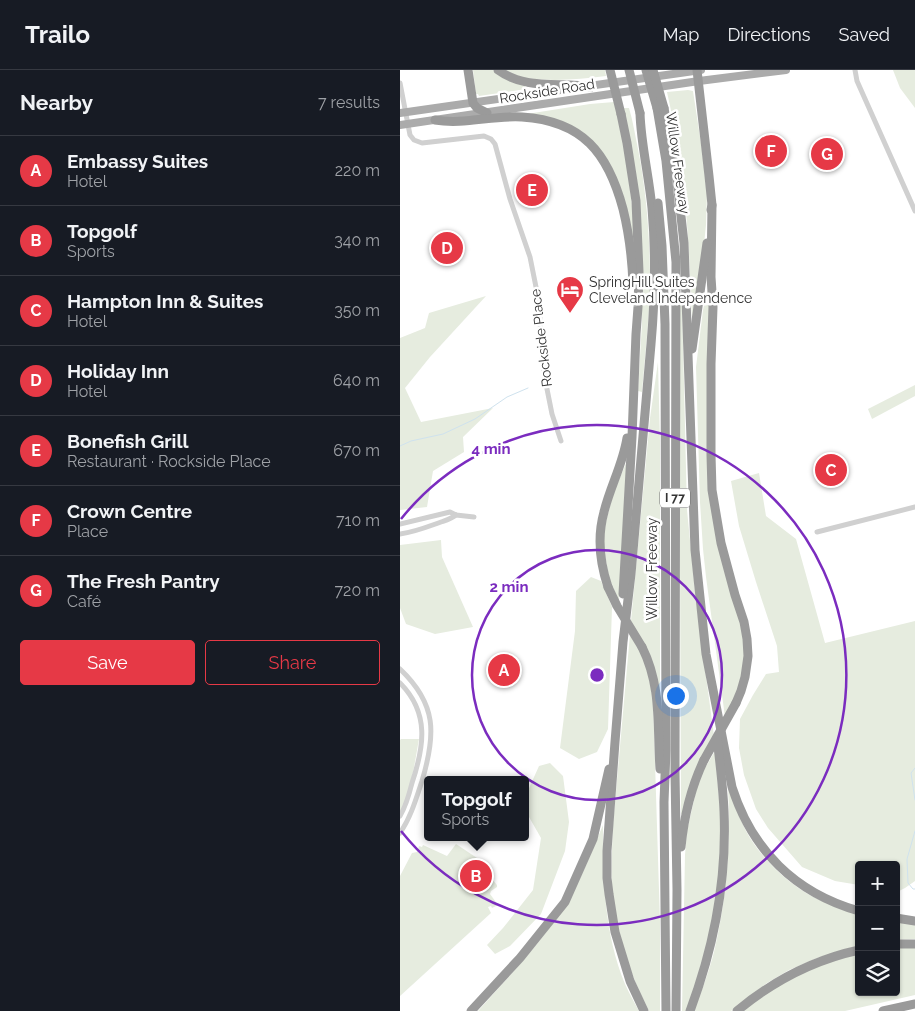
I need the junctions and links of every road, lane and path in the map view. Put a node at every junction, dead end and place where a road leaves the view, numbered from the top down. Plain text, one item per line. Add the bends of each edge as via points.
1 (468, 70) edge
2 (498, 70) edge
3 (610, 70) edge
4 (629, 70) edge
5 (646, 70) edge
6 (653, 70) edge
7 (697, 70) edge
8 (701, 70) edge
9 (786, 70) edge
10 (855, 70) edge
11 (699, 81) junction
12 (400, 83) edge
13 (591, 87) junction
14 (473, 103) junction
15 (660, 108) junction
16 (403, 113) edge
17 (488, 113) junction
18 (640, 113) junction
19 (435, 120) junction
20 (404, 124) edge
21 (712, 205) junction
22 (915, 211) edge
23 (636, 334) junction
24 (690, 402) junction
25 (632, 406) junction
26 (561, 441) dead end
27 (915, 507) edge
28 (456, 515) junction
29 (474, 517) dead end
30 (420, 520) junction
31 (400, 524) edge
32 (423, 529) junction
33 (817, 532) dead end
34 (400, 534) edge
35 (623, 642) junction
36 (400, 669) edge
37 (400, 682) edge
38 (712, 684) junction
39 (615, 742) junction
40 (419, 759) junction
41 (428, 761) junction
42 (664, 802) junction
43 (400, 816) edge
44 (400, 833) edge
45 (677, 890) junction
46 (855, 910) edge
47 (900, 919) edge
48 (915, 921) edge
49 (900, 944) edge
50 (915, 944) edge
51 (855, 951) edge
52 (915, 1004) edge
53 (471, 1011) edge
54 (644, 1011) edge
55 (666, 1011) edge
56 (676, 1011) edge
57 (690, 1011) edge
58 (737, 1011) edge
59 (883, 1011) edge

1 - 14 highway
2 - 13 highway via 516,80 542,85
3 - 23 highway, bridge via 622,114 638,226
4 - 18 highway, Willow Freeway / I 77, bridge
5 - 15 highway, Willow Freeway / I 77, bridge
6 - 15 highway, bridge
7 - 8 main road, Rockside Road
7 - 11 highway
7 - 13 main road, Rockside Road
9 - 11 main road, Rockside Road
10 - 22 street
11 - 17 main road, Rockside Road
11 - 21 highway
12 - 16 street, Rockside Place
13 - 14 main road, Rockside Road
14 - 16 main road, Rockside Road
14 - 17 highway
15 - 24 highway via 677,181 684,243
15 - 45 highway, Willow Freeway / I 77 via 676,262
16 - 20 street, Rockside Place
17 - 19 main road, Rockside Road
18 - 35 highway via 652,208 655,289
18 - 42 highway, Willow Freeway / I 77 via 654,174 665,324
19 - 20 main road, Rockside Road
19 - 23 highway via 451,122 507,117 553,122 582,137 602,156 626,220 633,266
20 - 26 street, Rockside Place via 414,140 422,143 484,136 495,144 530,257 539,302 546,384
21 - 24 highway via 693,344
21 - 45 highway, bridge via 712,490 721,543 744,622 748,656 736,703 704,760 690,795
23 - 25 highway
24 - 38 highway via 695,550
25 - 35 highway
25 - 42 highway, bridge via 625,449 604,511 599,538 608,588 650,664 656,691
27 - 33 street
28 - 29 street
28 - 30 street via 450,512
28 - 32 street
30 - 31 street
30 - 32 street
32 - 34 street
35 - 39 highway
36 - 41 street via 422,695 429,712 431,744
37 - 40 street via 410,694 422,722
38 - 46 highway via 732,787 753,834 770,857 805,888
38 - 57 highway via 723,788 723,865 715,926
39 - 53 highway via 593,839 565,902
39 - 54 highway via 607,878 615,932 630,981
40 - 41 street
40 - 43 street
41 - 44 street via 411,814
42 - 55 highway, Willow Freeway / I 77
45 - 56 highway, Willow Freeway / I 77
47 - 48 highway
49 - 50 highway
51 - 58 highway via 800,969
52 - 59 highway

